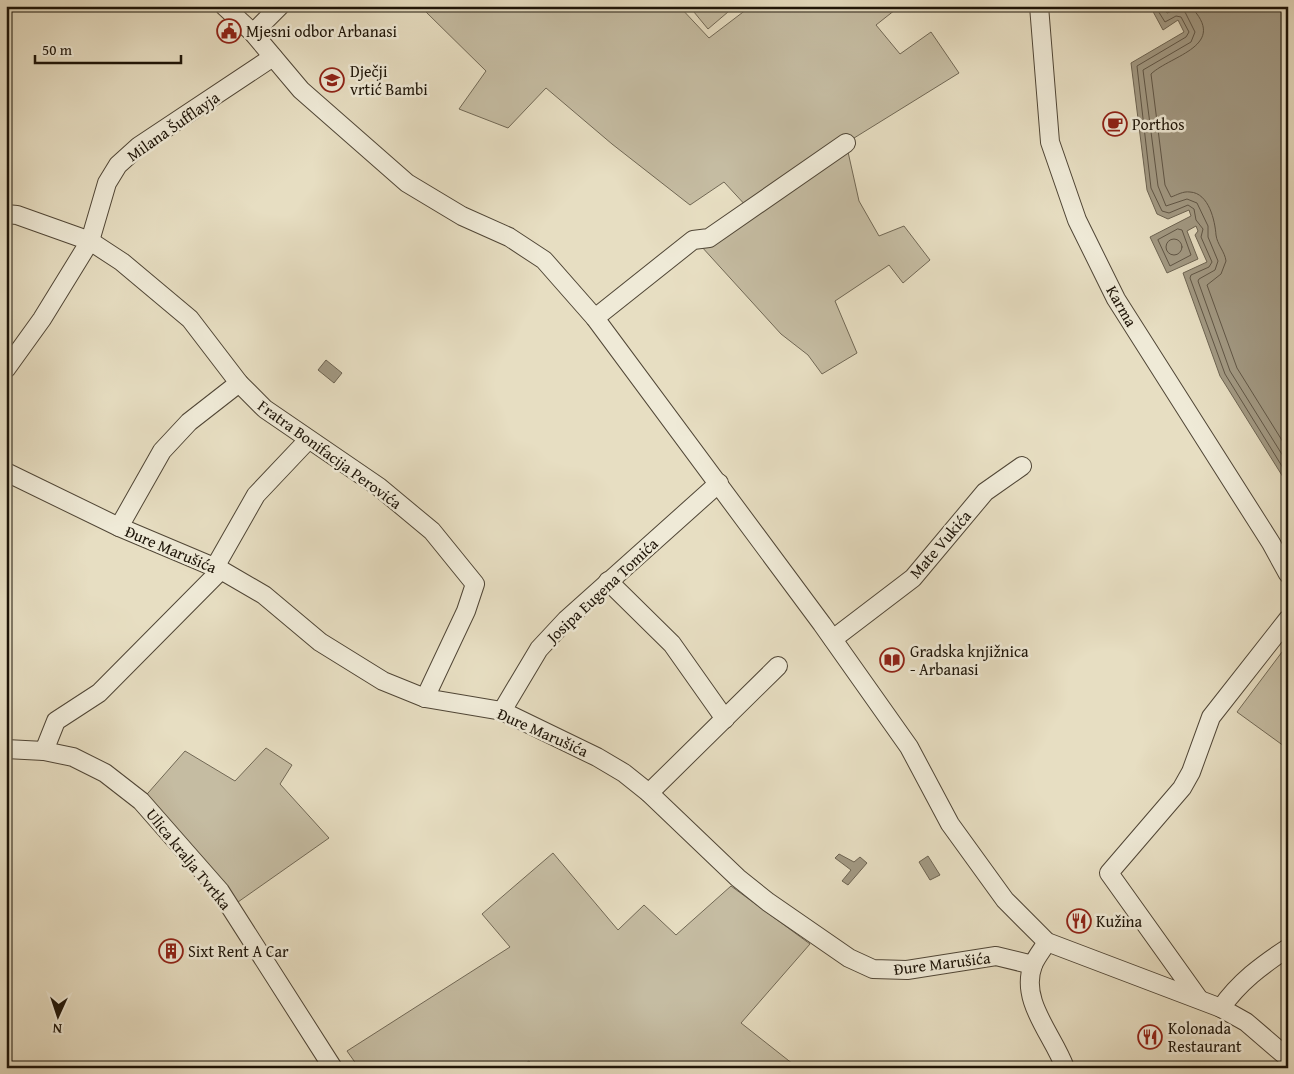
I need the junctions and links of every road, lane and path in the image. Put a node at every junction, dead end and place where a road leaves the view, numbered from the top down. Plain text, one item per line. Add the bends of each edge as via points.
1 (224, 6) edge
2 (280, 6) edge
3 (1039, 6) edge
4 (253, 33) junction
5 (273, 57) junction
6 (846, 143) dead end
7 (6, 214) edge
8 (90, 241) junction
9 (596, 318) junction
10 (6, 368) edge
11 (239, 383) junction
12 (308, 440) junction
13 (1022, 466) dead end
14 (6, 472) edge
15 (719, 483) junction
16 (119, 527) junction
17 (218, 569) junction
18 (1288, 574) edge
19 (608, 581) junction
20 (1288, 619) edge
21 (833, 639) junction
22 (778, 666) dead end
23 (425, 698) junction
24 (502, 711) junction
25 (725, 719) junction
26 (6, 749) edge
27 (44, 751) junction
28 (649, 793) junction
29 (1047, 942) junction
30 (1288, 948) edge
31 (1033, 965) junction
32 (1198, 999) junction
33 (1221, 1008) junction
34 (1283, 1060) edge
35 (333, 1068) edge
36 (1064, 1068) edge

1 - 4 street
2 - 4 street
3 - 18 street, Karma via 1050,142 1077,220 1116,299
4 - 5 street
5 - 8 street, Milana Šufflayja via 139,146 118,165 107,183
5 - 9 street via 301,90 407,183 462,216 509,237 544,260
6 - 9 street via 708,238 693,240
7 - 8 street, Fratra Bonifacija Perovića
8 - 10 street, Milana Šufflayja via 42,319
8 - 11 street, Fratra Bonifacija Perovića via 122,262 190,319
9 - 15 street
11 - 12 street, Fratra Bonifacija Perovića via 265,409
11 - 16 street via 189,422 162,451
12 - 17 street via 256,495
12 - 23 street, Fratra Bonifacija Perovića via 379,487 432,531 475,584 466,611
13 - 21 street, Mate Vukića via 985,492 913,578
14 - 16 street, Đure Marušića
15 - 19 street, Josipa Eugena Tomića
15 - 21 street
16 - 17 street, Đure Marušića
17 - 23 street, Đure Marušića via 264,595 320,642 355,665 383,681
17 - 27 street via 99,694 56,721
19 - 24 street, Josipa Eugena Tomića via 539,649
19 - 25 street via 672,644
20 - 32 street via 1211,717 1182,788 1109,873
21 - 29 street via 909,747 950,824 1005,900
22 - 25 street
23 - 24 street, Đure Marušića
24 - 28 street, Đure Marušića via 597,756 624,772
25 - 28 street
26 - 27 street, Ulica kralja Tvrtka
27 - 35 street, Ulica kralja Tvrtka via 74,757 105,773 141,801 220,891
28 - 31 street, Đure Marušića via 708,852 760,896 849,958 873,969 907,970 996,956
29 - 31 street
29 - 32 street
30 - 33 street via 1259,967 1232,992
31 - 36 street via 1030,981 1034,1004
32 - 33 street
33 - 34 street via 1252,1026

